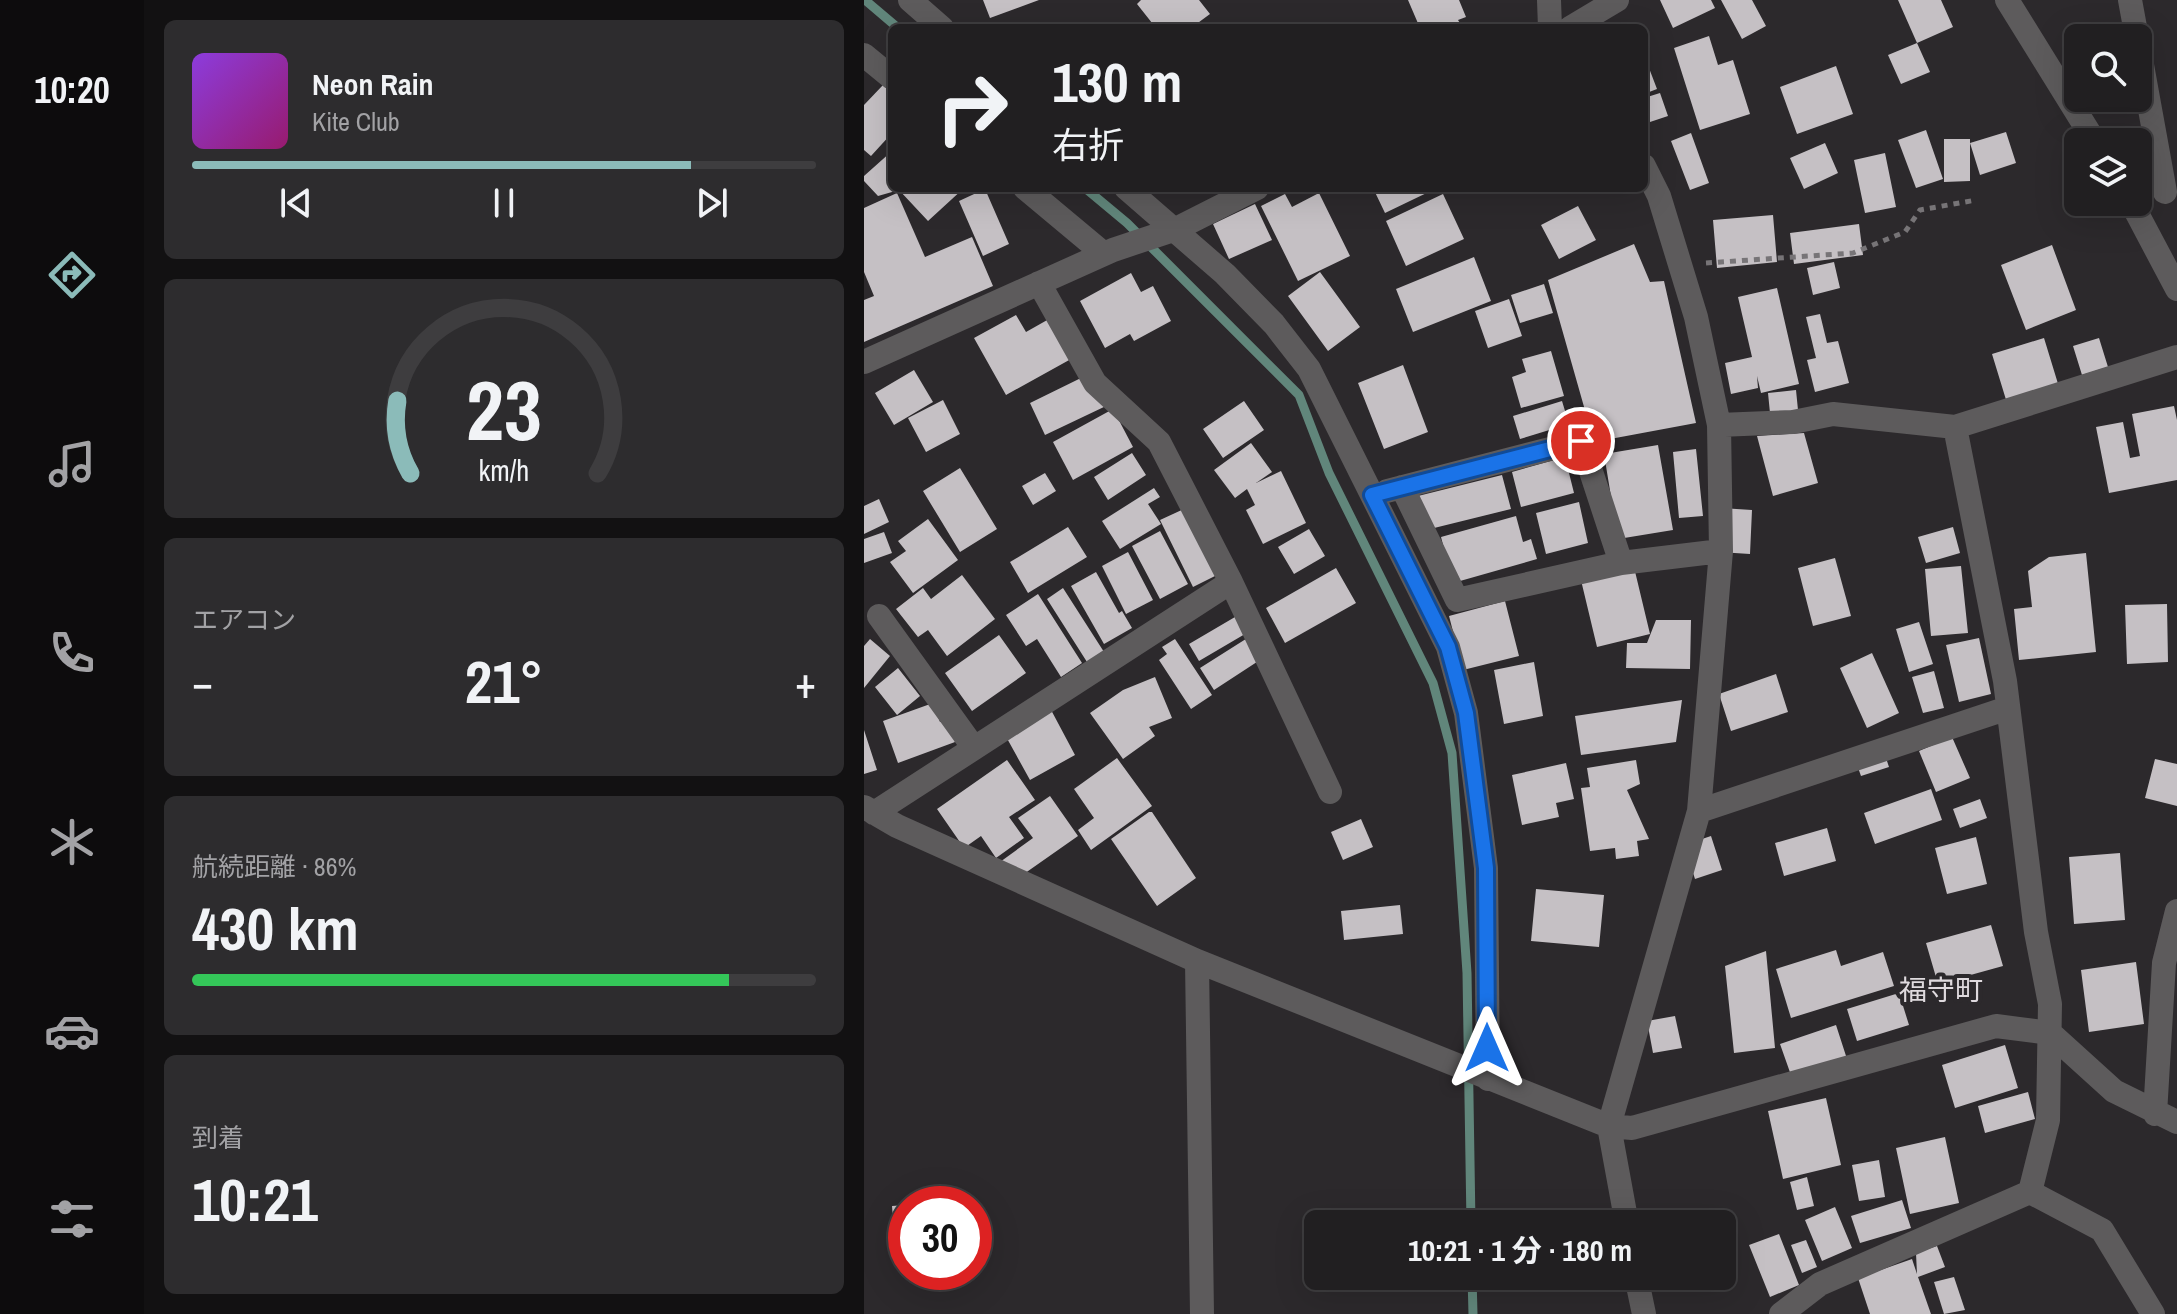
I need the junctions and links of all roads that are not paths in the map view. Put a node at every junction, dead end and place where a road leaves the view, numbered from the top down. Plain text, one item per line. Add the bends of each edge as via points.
1 (910, 0) edge
2 (1549, 0) edge
3 (1617, 0) edge
4 (2007, 0) edge
5 (2130, 0) edge
6 (937, 24) edge
7 (1550, 24) edge
8 (1577, 24) edge
9 (2135, 24) edge
10 (864, 55) edge
11 (888, 75) edge
12 (2152, 105) edge
13 (2086, 128) edge
14 (1648, 174) edge
15 (2171, 191) edge
16 (1030, 192) edge
17 (1131, 192) edge
18 (1249, 192) edge
19 (2152, 199) edge
20 (2139, 216) edge
21 (1176, 229) junction
22 (1109, 252) junction
23 (1039, 283) junction
24 (2177, 289) edge
25 (2177, 357) edge
26 (864, 362) edge
27 (1719, 425) junction
28 (1955, 427) junction
29 (1402, 487) junction
30 (1372, 495) junction
31 (1721, 551) junction
32 (1621, 563) junction
33 (1231, 582) junction
34 (879, 616) dead end
35 (2008, 708) junction
36 (974, 748) junction
37 (1330, 792) dead end
38 (869, 810) edge
39 (1699, 811) junction
40 (2177, 911) edge
41 (1197, 961) junction
42 (2050, 1033) junction
43 (1488, 1079) junction
44 (2166, 1118) edge
45 (1609, 1126) junction
46 (2030, 1192) junction
47 (1624, 1210) edge
48 (1639, 1290) edge
49 (1202, 1314) edge
50 (1644, 1314) edge
51 (1781, 1314) edge
52 (2153, 1314) edge

1 - 6 street
2 - 7 street
3 - 8 street
4 - 13 street
5 - 9 street
10 - 11 street
12 - 15 street
14 - 27 street via 1696,317
15 - 19 street
16 - 22 street
17 - 21 street
18 - 21 street
20 - 24 street
21 - 22 street
21 - 30 street via 1274,324 1309,369
22 - 23 street
23 - 26 street
23 - 33 street via 1095,383 1159,442
25 - 28 street
27 - 28 street via 1793,422 1833,414
27 - 31 street
28 - 35 street
29 - 30 street
29 - 32 street via 1457,600
29 - 32 street via 1581,441
30 - 43 street via 1448,647 1466,713 1486,868
31 - 32 street
31 - 39 street
33 - 36 street
33 - 37 street
34 - 36 street
35 - 39 street
35 - 42 street
36 - 38 street
38 - 41 street
39 - 45 street
40 - 44 street via 2164,963
41 - 43 street
41 - 49 street
42 - 44 street via 2114,1091
42 - 45 street via 1996,1026 1632,1128
42 - 46 street via 2048,1120
43 - 45 street
45 - 47 street
46 - 51 street via 1820,1284
46 - 52 street via 2102,1230
48 - 50 street

